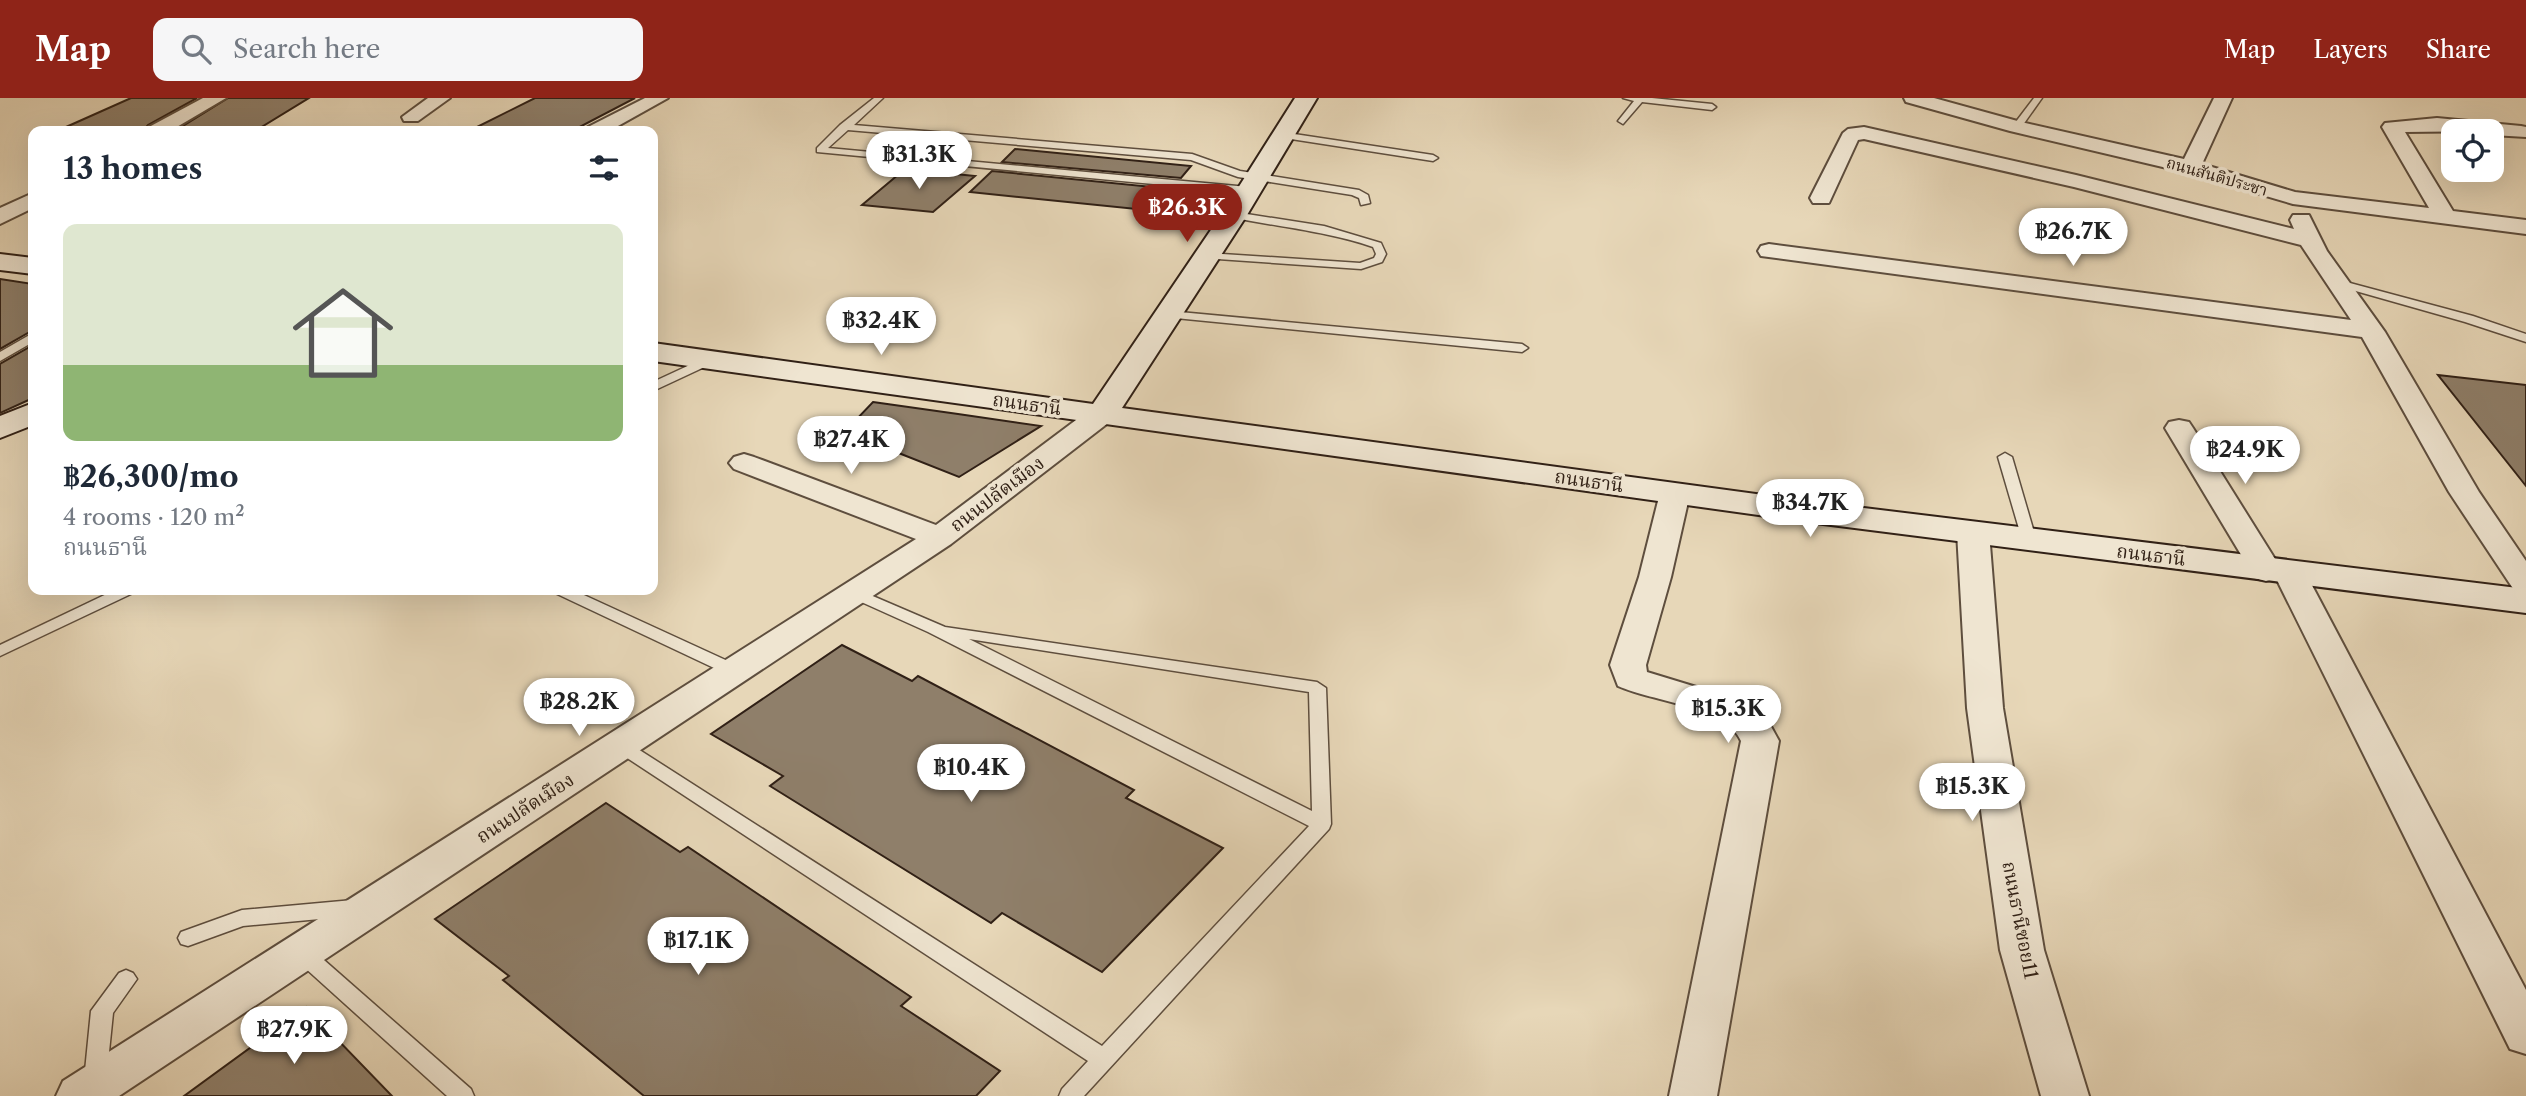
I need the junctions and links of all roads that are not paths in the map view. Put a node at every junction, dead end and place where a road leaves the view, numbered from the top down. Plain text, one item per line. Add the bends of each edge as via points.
1 (217, 98) edge
2 (441, 98) edge
3 (659, 98) edge
4 (878, 98) edge
5 (1306, 98) edge
6 (1627, 98) edge
7 (1913, 98) edge
8 (2038, 98) edge
9 (2223, 98) edge
10 (1641, 99) edge
11 (1712, 107) dead end
12 (411, 117) dead end
13 (1623, 121) dead end
14 (165, 126) edge
15 (606, 126) edge
16 (844, 127) junction
17 (2017, 127) junction
18 (2521, 132) dead end
19 (1281, 135) junction
20 (1433, 158) dead end
21 (2190, 167) junction
22 (1252, 183) junction
23 (1821, 198) dead end
24 (2293, 198) junction
25 (28, 202) edge
26 (1365, 203) dead end
27 (1234, 215) junction
28 (0, 217) edge
29 (2446, 218) junction
30 (2526, 227) edge
31 (2309, 240) junction
32 (1769, 251) dead end
33 (1207, 256) junction
34 (0, 262) edge
35 (28, 265) edge
36 (2335, 282) junction
37 (1169, 315) junction
38 (2370, 330) junction
39 (2526, 338) edge
40 (28, 340) edge
41 (1522, 348) dead end
42 (658, 353) edge
43 (0, 357) edge
44 (709, 360) junction
45 (658, 385) edge
46 (1102, 414) junction
47 (28, 415) edge
48 (0, 428) edge
49 (2179, 428) dead end
50 (2005, 457) dead end
51 (744, 463) dead end
52 (1675, 493) junction
53 (1973, 532) junction
54 (940, 537) junction
55 (2029, 539) junction
56 (2278, 572) junction
57 (2526, 583) edge
58 (854, 593) junction
59 (117, 595) edge
60 (572, 595) edge
61 (2526, 601) edge
62 (934, 628) junction
63 (0, 651) edge
64 (737, 672) junction
65 (621, 746) junction
66 (1322, 824) junction
67 (374, 906) junction
68 (188, 938) dead end
69 (301, 952) junction
70 (126, 979) dead end
71 (2526, 1035) edge
72 (1105, 1060) junction
73 (87, 1091) edge
74 (463, 1096) edge
75 (1070, 1096) edge
76 (1693, 1096) edge
77 (2066, 1096) edge

1 - 14 street
2 - 12 street
3 - 15 street
4 - 16 lane
5 - 19 street
6 - 10 lane
7 - 17 street, ถนนสันติประชา
8 - 17 lane
9 - 21 street
10 - 11 lane
10 - 13 lane
16 - 22 lane via 1192,157
16 - 22 lane via 820,150
17 - 21 street, ถนนสันติประชา
18 - 29 street via 2437,124 2392,127
19 - 20 lane
19 - 22 street
21 - 24 street, ถนนสันติประชา
22 - 26 lane via 1354,191
22 - 27 street
23 - 31 street via 1850,137 1864,133
24 - 29 street, ถนนสันติประชา
24 - 31 street
25 - 28 street
27 - 33 street
27 - 33 lane via 1350,235 1377,245 1381,254 1378,260 1361,266
29 - 30 street, ถนนสันติประชา
31 - 36 street
32 - 38 street
33 - 37 street
34 - 35 street
36 - 38 street
36 - 39 lane
37 - 41 lane
37 - 46 street
38 - 57 street via 2495,543
40 - 43 lane
42 - 44 street, ถนนธานี
44 - 45 lane
44 - 46 street, ถนนธานี
46 - 52 street, ถนนธานี
46 - 54 street, ถนนปลัดเมือง
47 - 48 street
49 - 56 street
50 - 55 lane
51 - 54 street
52 - 53 street, ถนนธานี
52 - 76 street via 1628,665 1631,678 1647,687 1721,706 1751,722 1759,741
53 - 55 street, ถนนธานี
53 - 77 street, ถนนธานีซอย11 via 1985,708 2022,950
54 - 58 street, ถนนปลัดเมือง
55 - 56 street, ถนนธานี
56 - 61 street, ถนนธานี
56 - 71 street
58 - 62 lane
58 - 64 street, ถนนปลัดเมือง
59 - 63 lane
60 - 64 lane
62 - 66 lane
62 - 66 lane via 1317,688
64 - 65 street, ถนนปลัดเมือง
65 - 67 street, ถนนปลัดเมือง
65 - 72 lane
66 - 72 lane
67 - 68 lane via 242,918
67 - 69 street, ถนนปลัดเมือง
69 - 73 street, ถนนปลัดเมือง
69 - 74 lane
70 - 73 lane via 102,1011
72 - 75 lane

